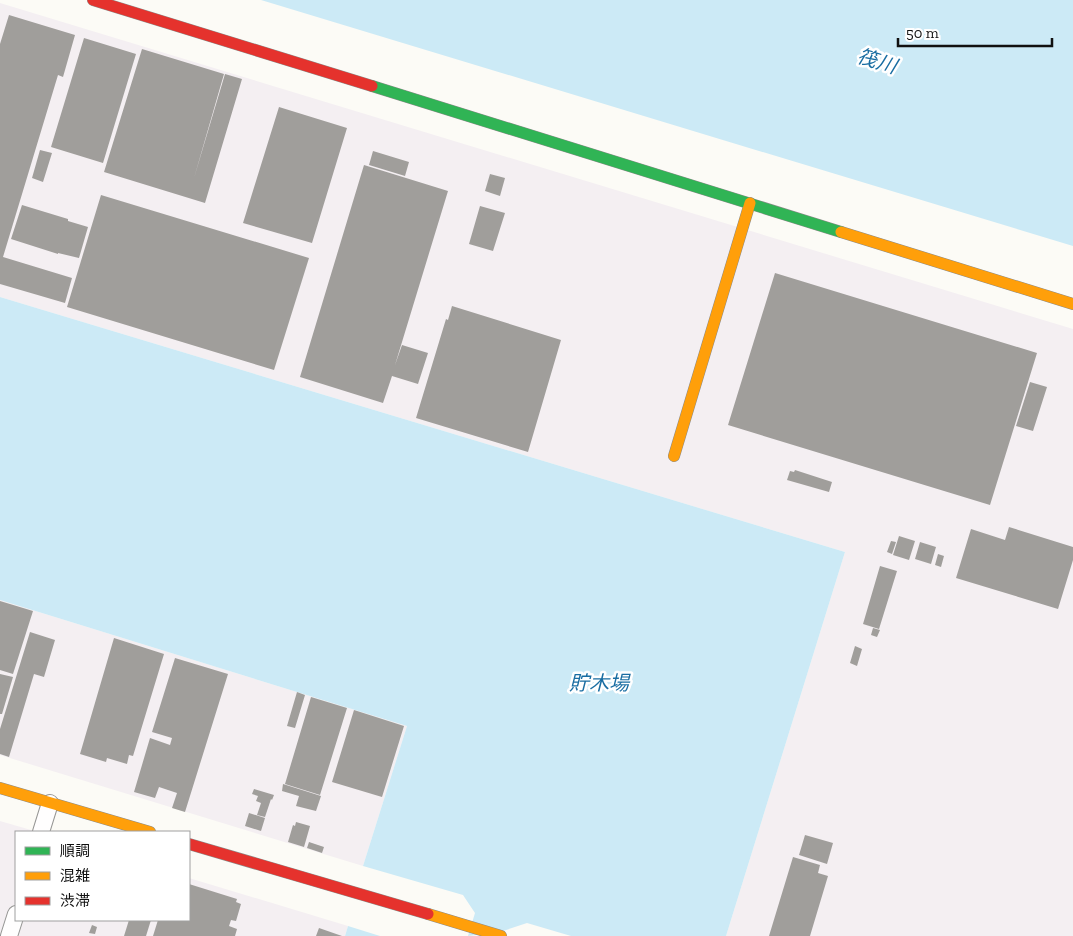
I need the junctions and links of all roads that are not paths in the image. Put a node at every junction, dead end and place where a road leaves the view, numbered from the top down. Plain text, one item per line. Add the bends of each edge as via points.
1 (93, 0) edge
2 (750, 204) junction
3 (1073, 304) edge
4 (674, 456) dead end
5 (0, 788) edge
6 (50, 803) junction
7 (41, 831) edge
8 (147, 831) edge
9 (190, 844) edge
10 (15, 917) edge
11 (9, 936) edge
12 (501, 936) edge

1 - 2 street
2 - 3 street
2 - 4 street
5 - 6 street
6 - 7 street
6 - 8 street
9 - 12 street
10 - 11 street

